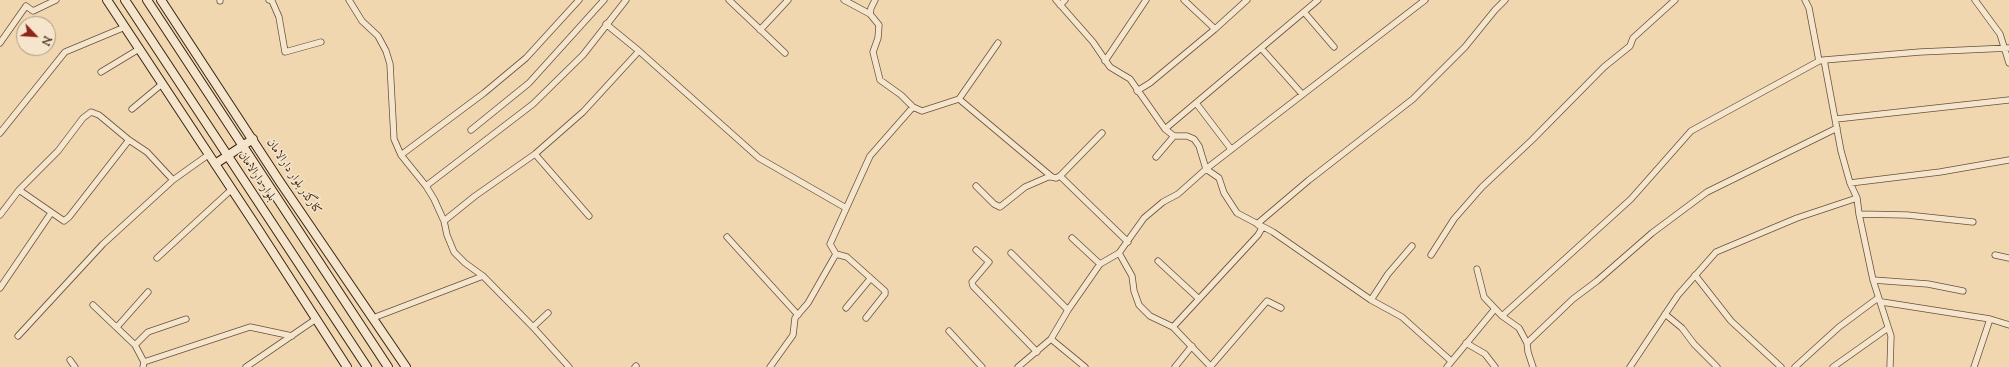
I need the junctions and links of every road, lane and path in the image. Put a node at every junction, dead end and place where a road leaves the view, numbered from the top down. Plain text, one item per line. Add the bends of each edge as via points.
1 (56, 0) edge
2 (106, 0) edge
3 (125, 0) edge
4 (147, 0) edge
5 (161, 0) edge
6 (269, 0) edge
7 (349, 0) edge
8 (579, 0) edge
9 (604, 0) edge
10 (626, 0) edge
11 (729, 0) edge
12 (788, 0) edge
13 (844, 0) edge
14 (875, 0) edge
15 (1056, 0) edge
16 (1065, 0) edge
17 (1146, 0) edge
18 (1184, 0) edge
19 (1247, 0) edge
20 (1318, 0) edge
21 (1413, 0) edge
22 (1425, 0) edge
23 (1505, 0) edge
24 (1675, 0) edge
25 (1805, 0) edge
26 (1975, 0) edge
27 (1060, 5) junction
28 (1418, 5) junction
29 (1304, 12) junction
30 (870, 14) junction
31 (606, 24) junction
32 (125, 27) junction
33 (1215, 29) junction
34 (760, 30) junction
35 (321, 42) dead end
36 (0, 43) edge
37 (998, 43) dead end
38 (1334, 47) dead end
39 (1261, 48) junction
40 (2007, 48) edge
41 (139, 49) junction
42 (639, 51) junction
43 (785, 53) dead end
44 (1105, 61) junction
45 (1822, 61) junction
46 (2009, 63) edge
47 (102, 72) dead end
48 (162, 84) junction
49 (1137, 91) junction
50 (1302, 94) junction
51 (958, 99) junction
52 (2009, 100) edge
53 (1196, 103) junction
54 (913, 107) junction
55 (132, 109) dead end
56 (1836, 119) junction
57 (1837, 128) junction
58 (1165, 129) junction
59 (471, 130) dead end
60 (0, 132) edge
61 (1102, 133) dead end
62 (1174, 136) junction
63 (252, 139) junction
64 (129, 140) junction
65 (242, 146) junction
66 (1231, 149) junction
67 (535, 154) junction
68 (208, 155) junction
69 (400, 155) junction
70 (227, 156) junction
71 (1156, 157) dead end
72 (2009, 160) edge
73 (215, 164) junction
74 (1206, 169) junction
75 (1060, 176) junction
76 (1052, 177) junction
77 (172, 180) junction
78 (1850, 183) junction
79 (426, 186) junction
80 (976, 186) dead end
81 (232, 189) junction
82 (19, 190) junction
83 (1857, 198) junction
84 (846, 208) junction
85 (51, 213) junction
86 (1859, 214) junction
87 (0, 215) edge
88 (589, 216) dead end
89 (444, 221) junction
90 (1973, 222) dead end
91 (1257, 224) junction
92 (727, 237) dead end
93 (1072, 238) dead end
94 (1128, 242) junction
95 (1412, 246) dead end
96 (976, 250) dead end
97 (1011, 252) dead end
98 (1119, 253) junction
99 (836, 254) junction
100 (1431, 255) dead end
101 (1995, 255) dead end
102 (157, 258) dead end
103 (2009, 258) edge
104 (1158, 261) dead end
105 (1100, 264) junction
106 (1477, 269) dead end
107 (1695, 275) junction
108 (483, 276) junction
109 (870, 279) junction
110 (1873, 280) junction
111 (0, 288) edge
112 (1963, 291) dead end
113 (148, 292) dead end
114 (1199, 299) junction
115 (1371, 300) junction
116 (1880, 300) junction
117 (93, 305) dead end
118 (846, 308) dead end
119 (1281, 308) dead end
120 (1068, 310) junction
121 (1494, 310) junction
122 (548, 314) dead end
123 (1665, 314) junction
124 (798, 315) junction
125 (1502, 316) junction
126 (373, 318) junction
127 (866, 318) dead end
128 (186, 319) dead end
129 (316, 319) junction
130 (1990, 319) junction
131 (2009, 325) edge
132 (117, 327) junction
133 (533, 327) junction
134 (1173, 327) junction
135 (1888, 328) junction
136 (949, 331) dead end
137 (18, 336) dead end
138 (292, 336) junction
139 (1051, 339) junction
140 (1466, 343) junction
141 (1527, 343) junction
142 (135, 345) junction
143 (1192, 346) junction
144 (1037, 352) junction
145 (70, 360) dead end
146 (1451, 361) junction
147 (143, 365) edge
148 (75, 367) edge
149 (246, 367) edge
150 (347, 367) edge
151 (367, 367) edge
152 (388, 367) edge
153 (406, 367) edge
154 (569, 367) edge
155 (770, 367) edge
156 (982, 367) edge
157 (1018, 367) edge
158 (1085, 367) edge
159 (1175, 367) edge
160 (1211, 367) edge
161 (1447, 367) edge
162 (1495, 367) edge
163 (1533, 367) edge
164 (1630, 367) edge
165 (1717, 367) edge
166 (1781, 367) edge
167 (1795, 367) edge
168 (1833, 367) edge
169 (1889, 367) edge
170 (1974, 367) edge

1 - 36 street via 33,11 26,6
2 - 32 main road
3 - 70 main road, بلوار دارالامان
4 - 65 main road, بلوار دارالامان
5 - 63 main road, کنارگذر بلوار دارالامان
6 - 35 street via 272,1 279,17 285,52
7 - 69 street via 362,21 378,36 386,51 390,64 394,139
8 - 69 street via 526,58
9 - 59 street via 529,83
10 - 31 street
11 - 34 street
12 - 34 street
13 - 30 street
14 - 30 street
15 - 27 street
16 - 27 street
17 - 44 street
18 - 33 street
19 - 33 street
20 - 29 street
21 - 28 street
22 - 28 street
23 - 91 street via 1465,47 1413,99
24 - 100 street via 1482,187 1454,219
25 - 45 street
26 - 40 street
27 - 44 street via 1093,42
28 - 50 street
29 - 38 street
29 - 39 street
30 - 54 street via 879,25 873,52 880,80
31 - 42 street
31 - 79 street via 583,55 533,104
32 - 41 main road
32 - 60 street via 65,52
33 - 49 street
34 - 43 street
37 - 51 street
39 - 50 street
39 - 53 street
40 - 45 street via 1920,52
40 - 46 street
41 - 47 street
41 - 48 main road
42 - 67 street via 583,112
42 - 84 street via 759,158
44 - 49 street via 1130,79
45 - 56 street
45 - 125 street via 1691,131 1631,199
48 - 55 street
48 - 68 main road
49 - 58 street
50 - 66 street
51 - 54 street via 922,111
51 - 76 street
52 - 56 street
53 - 58 street
53 - 66 street
54 - 84 street via 870,156
56 - 57 street
57 - 78 street
57 - 141 street via 1707,192 1652,233 1573,299
58 - 62 street
61 - 75 street
62 - 71 street
62 - 74 street via 1194,139 1199,146
63 - 65 main road
63 - 126 main road, کنارگذر بلوار دارالامان
64 - 77 street via 147,152
64 - 82 street via 99,115 91,112 83,118 58,151
64 - 85 street via 69,217 64,221
65 - 70 main road
65 - 152 main road, بلوار دارالامان
66 - 74 street
67 - 88 street
67 - 89 street
68 - 73 main road
68 - 77 street
69 - 79 street
70 - 73 main road
70 - 151 main road, بلوار دارالامان
72 - 78 street
73 - 81 main road
74 - 91 street via 1219,178 1224,193 1237,213
74 - 94 street via 1178,194 1163,202 1144,218
75 - 76 street
75 - 94 street
76 - 80 street via 1025,187 1000,207
77 - 137 street via 103,244
78 - 83 street
79 - 89 street
81 - 102 street
81 - 129 main road
82 - 85 street
82 - 87 street
83 - 86 street
83 - 107 street via 1797,218 1716,252
84 - 99 street via 830,244
85 - 111 street
86 - 90 street via 1907,215
86 - 110 street
89 - 108 street via 446,235 454,252 465,264
91 - 114 street via 1262,228 1258,236
91 - 115 street via 1273,232
92 - 124 street
93 - 105 street
94 - 98 street
95 - 115 street via 1388,274
96 - 144 street via 989,262 972,282 973,286
97 - 120 street
98 - 105 street
98 - 134 street via 1132,276 1134,291 1140,305 1150,316
99 - 109 street via 847,257
99 - 124 street via 808,303
101 - 103 street
104 - 114 street
105 - 120 street
106 - 121 street via 1484,297
107 - 123 street
107 - 166 street via 1731,322
108 - 126 street
108 - 133 street
109 - 118 street
109 - 127 street via 886,293
110 - 112 street via 1928,284
110 - 116 street
113 - 132 street
114 - 134 street
115 - 146 street via 1402,317
116 - 130 street
116 - 135 street
116 - 167 street via 1839,327
117 - 132 street
119 - 160 street via 1267,301
120 - 139 street
121 - 125 street
121 - 140 street
122 - 133 street
123 - 164 street
123 - 165 street via 1682,328
124 - 155 street via 795,318 793,335
125 - 141 street via 1519,328
126 - 153 main road, کنارگذر بلوار دارالامان
128 - 142 street via 148,332
129 - 138 street
129 - 150 main road
130 - 131 street
130 - 170 street
132 - 142 street
133 - 154 street
134 - 143 street
135 - 168 street
135 - 169 street via 1891,336
136 - 156 street
138 - 147 street via 250,327
138 - 149 street
139 - 144 street
139 - 158 street
140 - 146 street
140 - 162 street via 1485,354
141 - 163 street
142 - 147 street
143 - 159 street
143 - 160 street
144 - 157 street
145 - 148 street
146 - 161 street

